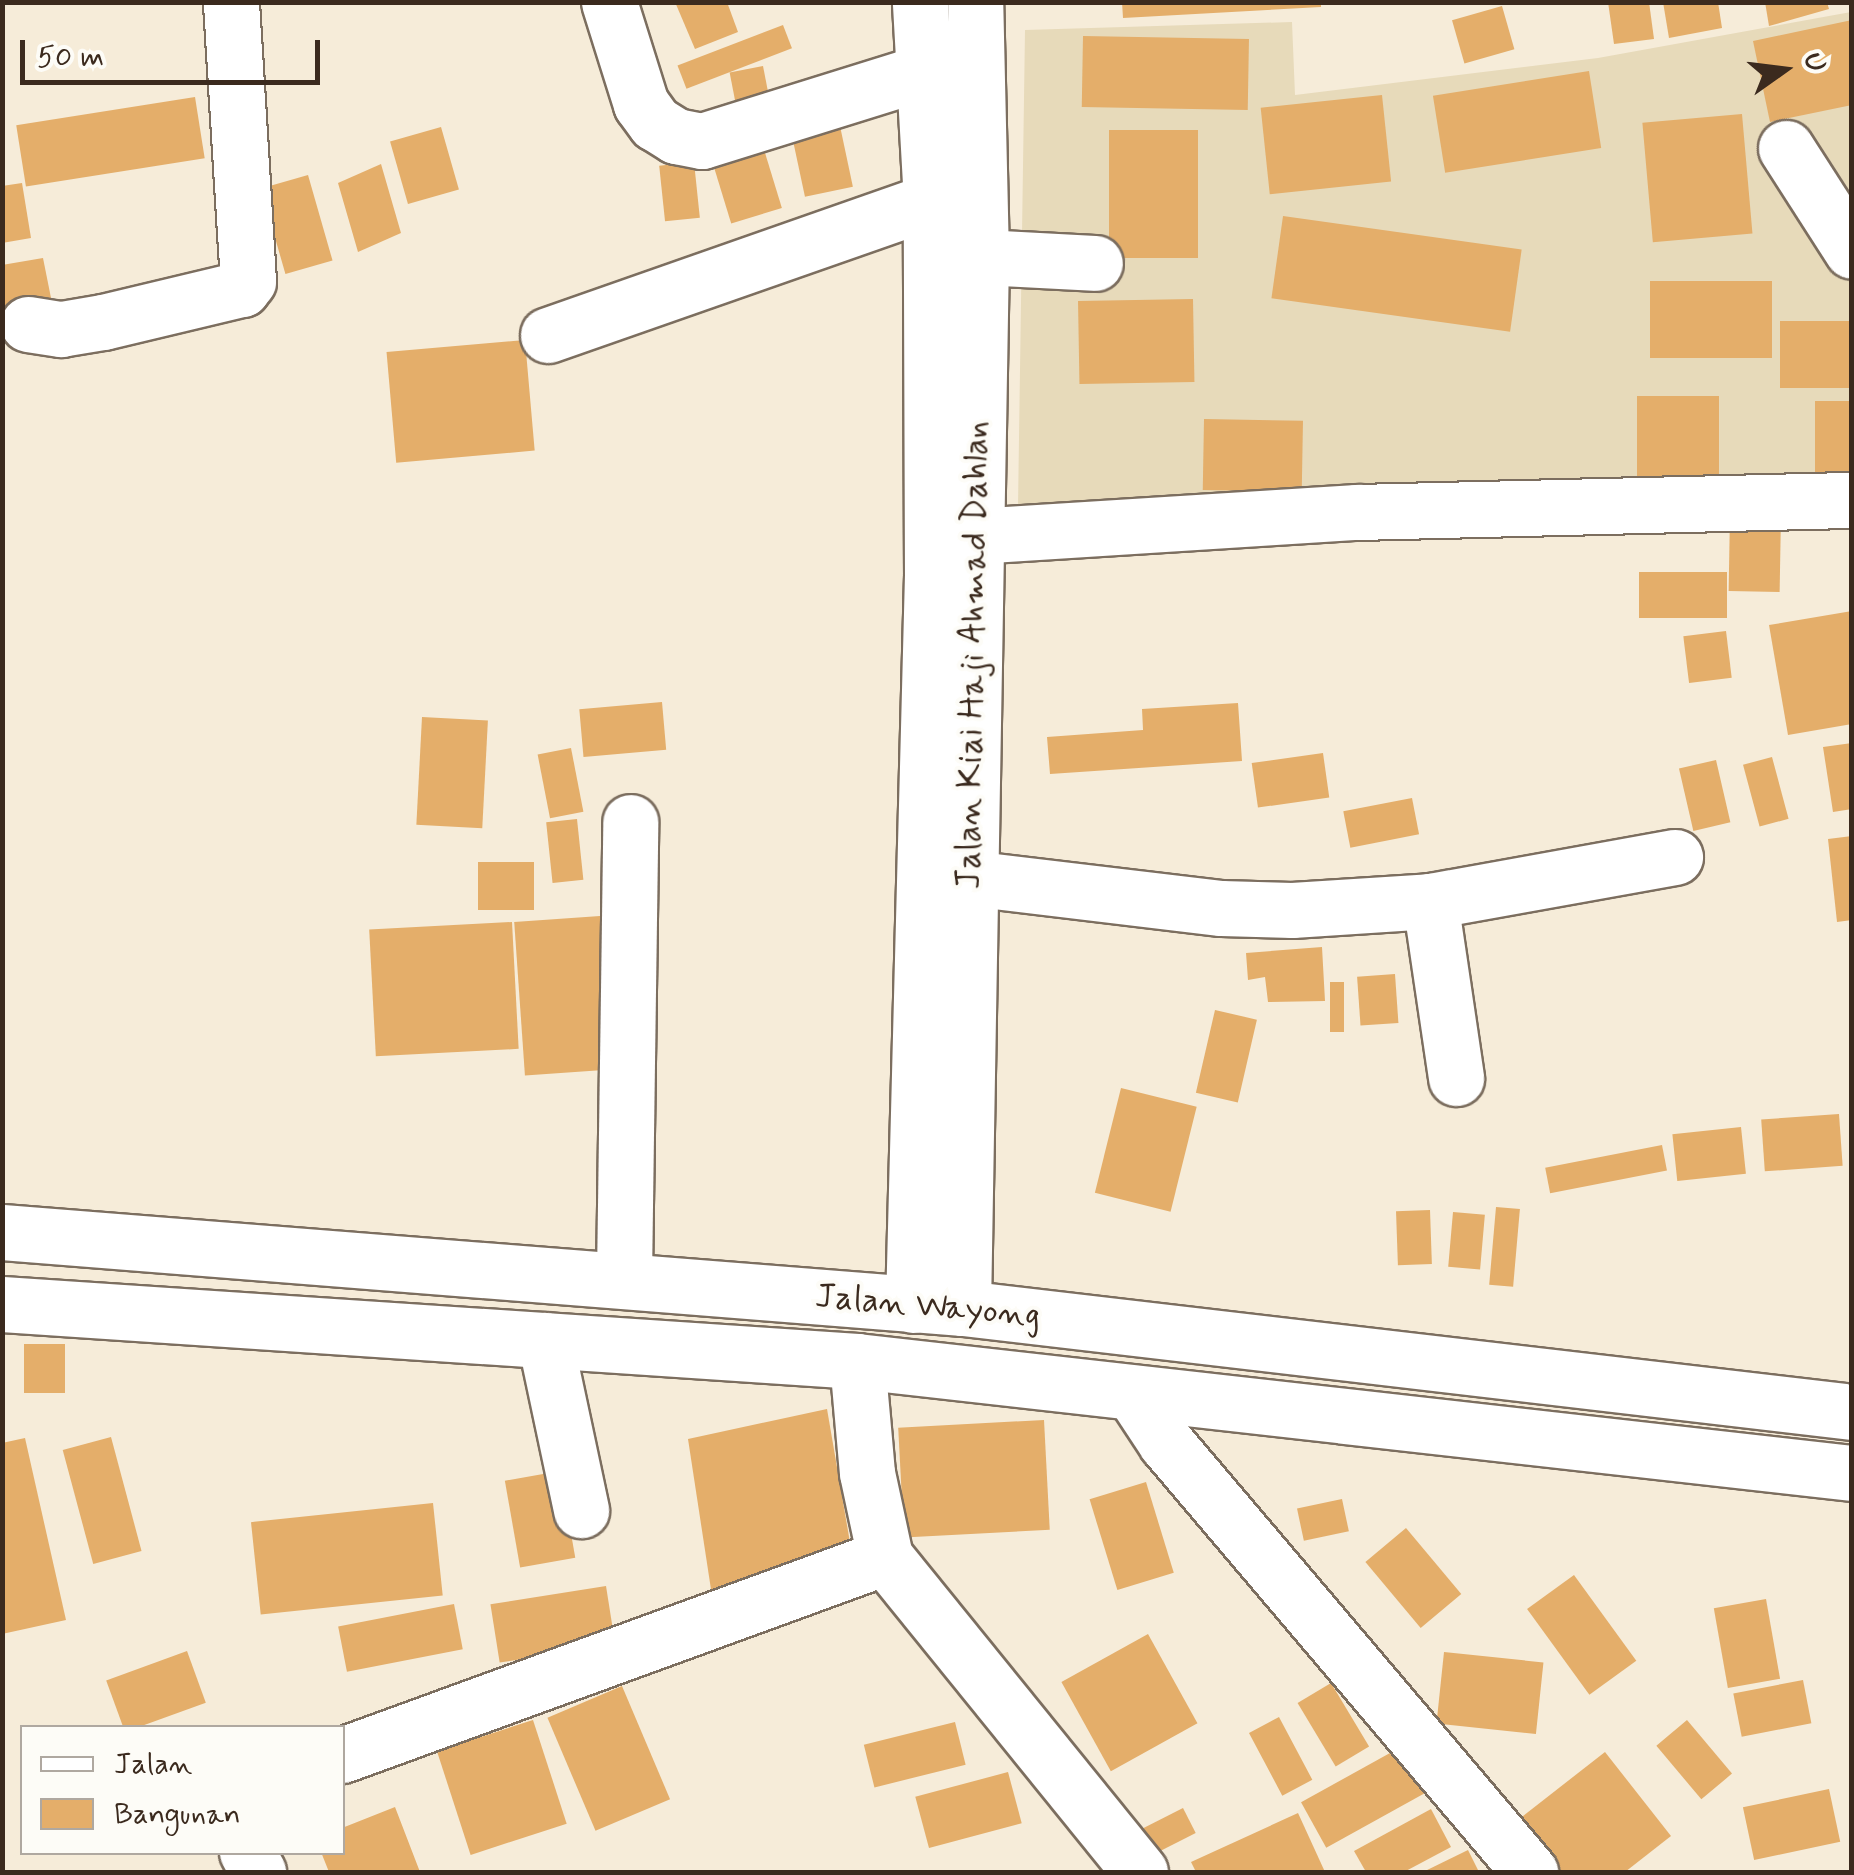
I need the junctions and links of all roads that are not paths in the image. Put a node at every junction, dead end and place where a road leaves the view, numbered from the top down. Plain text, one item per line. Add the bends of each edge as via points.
1 (231, 2) edge
2 (609, 2) edge
3 (920, 2) edge
4 (974, 2) edge
5 (924, 72) junction
6 (1786, 148) dead end
7 (930, 201) junction
8 (1852, 251) edge
9 (980, 257) junction
10 (1095, 263) dead end
11 (28, 324) dead end
12 (548, 336) dead end
13 (1852, 500) edge
14 (974, 536) junction
15 (630, 822) dead end
16 (1675, 857) dead end
17 (969, 878) junction
18 (1430, 901) junction
19 (1456, 1078) dead end
20 (2, 1232) edge
21 (62, 1237) junction
22 (624, 1277) junction
23 (939, 1290) junction
24 (2, 1304) edge
25 (57, 1307) junction
26 (544, 1340) junction
27 (857, 1361) junction
28 (1133, 1393) junction
29 (1852, 1412) edge
30 (1852, 1473) edge
31 (582, 1510) dead end
32 (884, 1557) junction
33 (345, 1753) edge
34 (1140, 1872) edge
35 (1530, 1872) edge

1 - 11 main road via 248,281 242,290 103,322 61,329
2 - 5 main road via 641,104 655,124 676,136 702,140
3 - 5 main road, Jalan Kiai Haji Ahmad Dahlan
4 - 9 main road, Jalan Kiai Haji Ahmad Dahlan
5 - 7 main road, Jalan Kiai Haji Ahmad Dahlan
6 - 8 main road
7 - 12 main road
7 - 23 main road, Jalan Kiai Haji Ahmad Dahlan
9 - 10 main road
9 - 14 main road, Jalan Kiai Haji Ahmad Dahlan
13 - 14 main road via 1357,512
14 - 17 main road, Jalan Kiai Haji Ahmad Dahlan
15 - 22 main road
16 - 18 main road
17 - 18 main road via 1221,908
17 - 23 main road, Jalan Kiai Haji Ahmad Dahlan
18 - 19 main road
20 - 21 main road, Jalan Wayong
21 - 22 main road, Jalan Wayong
21 - 25 main road
22 - 23 main road, Jalan Wayong
23 - 29 main road, Jalan Wayong
24 - 25 main road, Jalan Wayong
25 - 26 main road, Jalan Wayong
26 - 27 main road, Jalan Wayong
26 - 31 main road
27 - 28 main road, Jalan Wayong
27 - 32 main road via 869,1486
28 - 30 main road, Jalan Wayong
28 - 35 main road via 1166,1442
32 - 33 main road
32 - 34 main road

